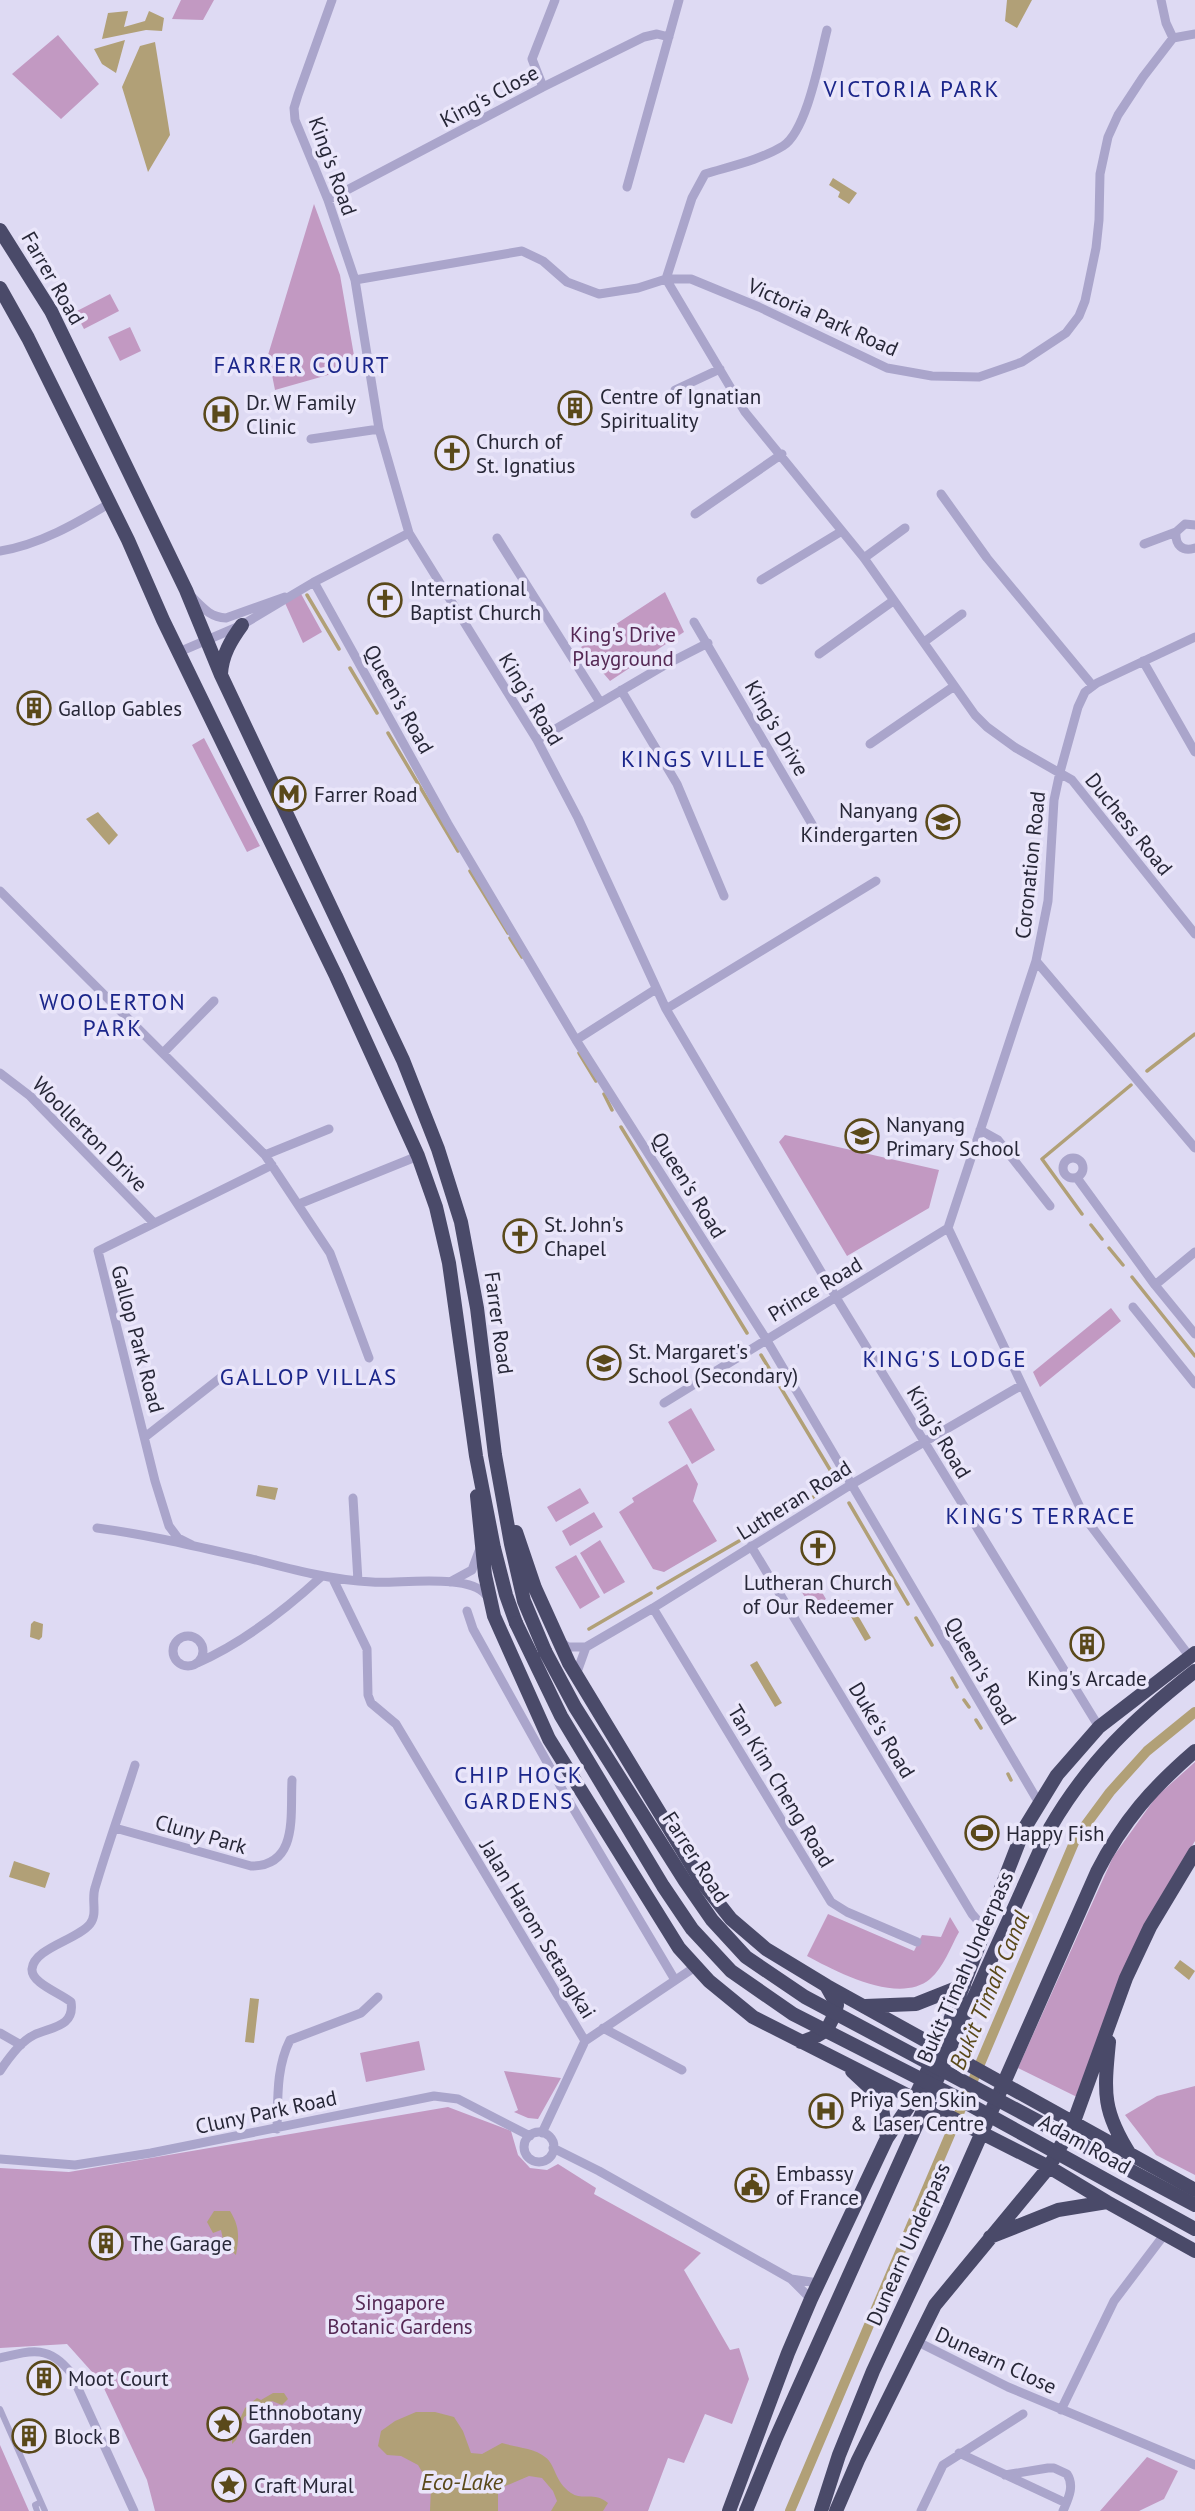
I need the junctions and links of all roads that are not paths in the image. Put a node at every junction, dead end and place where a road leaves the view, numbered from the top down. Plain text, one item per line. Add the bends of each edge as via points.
1 (332, 0) edge
2 (555, 0) edge
3 (679, 0) edge
4 (1161, 0) edge
5 (827, 30) dead end
6 (1195, 34) edge
7 (669, 37) junction
8 (1173, 38) junction
9 (543, 87) junction
10 (627, 187) dead end
11 (328, 201) junction
12 (0, 230) edge
13 (666, 279) junction
14 (355, 280) junction
15 (0, 288) edge
16 (720, 369) junction
17 (675, 390) dead end
18 (379, 429) junction
19 (311, 439) dead end
20 (782, 454) junction
21 (941, 494) dead end
22 (110, 503) junction
23 (695, 514) dead end
24 (1195, 525) edge
25 (905, 528) dead end
26 (842, 531) junction
27 (1176, 532) junction
28 (409, 533) junction
29 (497, 538) dead end
30 (1144, 544) dead end
31 (1195, 550) edge
32 (0, 551) edge
33 (864, 558) junction
34 (761, 580) dead end
35 (314, 582) junction
36 (186, 590) junction
37 (287, 597) junction
38 (893, 601) junction
39 (962, 614) dead end
40 (694, 622) dead end
41 (242, 625) junction
42 (1195, 637) edge
43 (207, 640) junction
44 (924, 642) junction
45 (708, 643) junction
46 (179, 652) junction
47 (818, 654) dead end
48 (1143, 661) junction
49 (221, 675) junction
50 (1093, 686) junction
51 (953, 687) junction
52 (621, 690) junction
53 (600, 702) junction
54 (537, 740) junction
55 (870, 744) dead end
56 (1195, 752) edge
57 (1060, 772) junction
58 (816, 831) dead end
59 (876, 881) dead end
60 (0, 891) edge
61 (724, 897) dead end
62 (1195, 934) edge
63 (1036, 961) junction
64 (656, 989) junction
65 (214, 1001) dead end
66 (666, 1009) junction
67 (576, 1040) junction
68 (163, 1053) junction
69 (0, 1073) edge
70 (329, 1129) dead end
71 (979, 1130) junction
72 (1195, 1148) edge
73 (265, 1155) junction
74 (418, 1156) junction
75 (272, 1165) junction
76 (1077, 1178) dead end
77 (299, 1204) junction
78 (1050, 1206) dead end
79 (153, 1222) junction
80 (948, 1228) junction
81 (98, 1251) joint
82 (1195, 1252) edge
83 (1155, 1285) junction
84 (836, 1298) junction
85 (1133, 1307) dead end
86 (1195, 1334) edge
87 (766, 1339) junction
88 (369, 1358) dead end
89 (224, 1375) dead end
90 (1195, 1384) edge
91 (1022, 1385) junction
92 (664, 1403) dead end
93 (145, 1437) junction
94 (925, 1442) junction
95 (476, 1456) junction
96 (852, 1483) junction
97 (354, 1498) dead end
98 (504, 1502) junction
99 (97, 1528) dead end
100 (481, 1540) junction
101 (192, 1545) junction
102 (751, 1546) junction
103 (322, 1576) junction
104 (333, 1578) junction
105 (358, 1581) junction
106 (449, 1582) junction
107 (489, 1599) junction
108 (653, 1608) junction
109 (467, 1611) dead end
110 (558, 1641) junction
111 (200, 1642) junction
112 (586, 1647) junction
113 (225, 1649) junction
114 (1193, 1655) edge
115 (197, 1663) junction
116 (1195, 1671) edge
117 (576, 1676) junction
118 (1099, 1727) junction
119 (1195, 1751) edge
120 (135, 1765) dead end
121 (292, 1780) dead end
122 (1039, 1803) junction
123 (115, 1828) junction
124 (1195, 1852) edge
125 (986, 1930) junction
126 (916, 1942) dead end
127 (695, 1967) junction
128 (675, 1980) junction
129 (964, 1985) junction
130 (827, 1986) junction
131 (378, 1997) dead end
132 (863, 2006) junction
133 (1111, 2020) junction
134 (603, 2028) junction
135 (0, 2033) edge
136 (585, 2041) junction
137 (801, 2042) junction
138 (21, 2045) junction
139 (937, 2048) junction
140 (843, 2063) junction
141 (682, 2070) dead end
142 (0, 2071) edge
143 (963, 2080) joint
144 (954, 2096) joint
145 (915, 2097) junction
146 (1073, 2124) junction
147 (277, 2129) junction
148 (542, 2133) junction
149 (530, 2136) junction
150 (887, 2138) junction
151 (554, 2148) junction
152 (1132, 2157) junction
153 (0, 2159) edge
154 (1049, 2167) junction
155 (1166, 2174) junction
156 (1195, 2190) edge
157 (1107, 2202) junction
158 (1195, 2205) edge
159 (1139, 2221) junction
160 (1195, 2230) edge
161 (1164, 2235) junction
162 (989, 2238) junction
163 (1195, 2251) edge
164 (791, 2279) junction
165 (818, 2283) junction
166 (811, 2299) junction
167 (916, 2341) junction
168 (0, 2358) edge
169 (0, 2409) edge
170 (1060, 2410) junction
171 (1023, 2414) dead end
172 (959, 2453) junction
173 (1195, 2465) edge
174 (1003, 2475) junction
175 (41, 2502) junction
176 (1064, 2507) edge
177 (37, 2511) edge
178 (45, 2511) edge
179 (134, 2511) edge
180 (729, 2511) edge
181 (746, 2511) edge
182 (821, 2511) edge
183 (836, 2511) edge
184 (921, 2511) edge

1 - 11 street, King's Road via 295,108 295,120
2 - 9 street via 532,59
3 - 7 street
4 - 8 street
5 - 13 street via 804,118 786,145 705,174 692,198
6 - 8 street
7 - 9 street, King's Close via 643,37
7 - 10 street
8 - 13 street, Victoria Park Road via 1118,115 1108,137 1100,174 1096,248 1079,316 1066,333 1023,362 979,377 932,376 887,368 704,283
9 - 11 street, King's Close
11 - 14 street, King's Road
12 - 36 highway, Farrer Road via 51,311
13 - 14 street, Victoria Park Road via 599,294 567,282 543,261 522,251
13 - 16 street, Duchess Road
14 - 18 street, King's Road
15 - 22 highway, Farrer Road
16 - 17 street
16 - 20 street, Duchess Road via 745,412
18 - 19 street
18 - 28 street, King's Road
20 - 23 street
20 - 26 street, Duchess Road
21 - 50 street via 987,558
22 - 32 street via 76,523
22 - 46 highway, Farrer Road
24 - 27 street via 1185,524
25 - 33 street
26 - 33 street, Duchess Road
26 - 34 street
27 - 30 street
27 - 31 street via 1179,546
28 - 35 street
28 - 54 street, King's Road
29 - 53 street
33 - 38 street, Duchess Road
35 - 37 street
35 - 67 street, Queen's Road via 448,824
36 - 37 street via 207,613 226,618
36 - 43 highway, Farrer Road
37 - 41 street
38 - 44 street, Duchess Road
38 - 47 street
39 - 44 street
40 - 45 street, King's Drive
41 - 43 street
41 - 49 highway via 229,643
42 - 48 street
43 - 46 street
43 - 49 highway, Farrer Road
44 - 51 street, Duchess Road
45 - 52 street
45 - 58 street, King's Drive
46 - 74 highway, Farrer Road
48 - 50 street
48 - 56 street
49 - 98 highway, Farrer Road via 402,1060 450,1182 478,1308
50 - 57 street, Coronation Road via 1078,707
51 - 55 street
51 - 57 street, Duchess Road via 987,727
52 - 53 street
52 - 61 street via 677,784
53 - 54 street
54 - 64 street, King's Road
57 - 62 street, Duchess Road via 1089,800
57 - 63 street, Coronation Road via 1048,901
59 - 66 street
60 - 68 street
63 - 71 street, Coronation Road
63 - 72 street
64 - 66 street, King's Road
64 - 67 street
65 - 68 street
66 - 84 street, King's Road
67 - 87 street, Queen's Road
68 - 73 street
69 - 79 street, Woollerton Drive via 30,1096
70 - 73 street
71 - 78 street via 998,1140
71 - 80 street, Coronation Road
73 - 75 street
74 - 77 street
74 - 95 highway, Farrer Road via 449,1263
75 - 77 street
75 - 79 street, Woollerton Drive
76 - 83 street
77 - 88 street via 336,1265
79 - 81 street, Woollerton Drive
80 - 84 street, Prince Road
80 - 91 street
81 - 93 street, Gallop Park Road
82 - 83 street
83 - 86 street
84 - 87 street, Prince Road
84 - 94 street, King's Road
85 - 90 street
87 - 92 street, Prince Road
87 - 96 street, Queen's Road
89 - 93 street, Gallop Park Road
91 - 94 street, Lutheran Road
91 - 114 street via 1085,1518
93 - 101 street, Gallop Park Road via 169,1526 178,1538
94 - 96 street, Lutheran Road
94 - 118 street, King's Road
95 - 100 highway
95 - 144 highway, Farrer Road, bridge via 494,1548 516,1623 561,1716 692,1929 713,1954 765,1997
96 - 102 street, Lutheran Road
96 - 122 street, Queen's Road
97 - 105 street
98 - 110 highway via 510,1507 535,1588
98 - 143 highway, Farrer Road, bridge via 524,1601 545,1651 685,1881 727,1938 746,1957 805,1997
99 - 101 street
100 - 106 street via 476,1566
100 - 107 highway
101 - 103 street
102 - 108 street, Lutheran Road
102 - 125 street, Duke's Road via 972,1914
103 - 104 street
103 - 113 street via 290,1605
104 - 105 street
104 - 136 street, Jalan Harom Setangkai via 367,1649 371,1703 396,1724
105 - 106 street
106 - 107 street via 481,1588
107 - 127 highway via 549,1739
108 - 112 street, Lutheran Road
108 - 126 street, Tan Kim Cheng Road via 831,1902
109 - 128 street via 567,1798
110 - 112 street via 568,1647
110 - 117 highway
111 - 113 street via 214,1650
111 - 115 street via 203,1653
111 - 115 street via 184,1637 174,1651 182,1664
112 - 117 street
113 - 115 street
114 - 118 highway
116 - 181 highway, Bukit Timah Underpass via 1093,1763 1050,1828
117 - 130 highway via 701,1881 731,1919 766,1949
118 - 122 highway
119 - 182 highway, Dunearn Underpass via 1137,1807 1097,1872 873,2371
120 - 123 street
121 - 123 street, Cluny Park via 289,1842 277,1858 262,1866
122 - 125 highway via 1024,1829
123 - 138 street via 93,1892 91,1923 45,1951 33,1964 33,1977 71,2002 67,2022 33,2035
124 - 133 highway via 1150,1927
125 - 129 highway
127 - 128 street
127 - 137 highway via 753,2017
128 - 134 street
129 - 132 highway via 916,2004
129 - 139 highway
130 - 132 highway
130 - 137 highway via 837,2005 832,2024 821,2036
131 - 147 street via 361,2013 290,2040 278,2076
132 - 139 highway
133 - 146 highway
133 - 152 highway via 1105,2092 1108,2113
134 - 136 street
134 - 141 street
135 - 138 street
136 - 148 street
137 - 140 highway
138 - 142 street
139 - 145 highway
139 - 146 highway
140 - 145 highway
140 - 150 highway via 880,2097
143 - 158 highway, Adam Road, bridge
144 - 160 highway, Adam Road, bridge
145 - 150 highway
145 - 154 highway
146 - 152 highway
146 - 154 highway
147 - 149 street, Cluny Park Road via 433,2096 458,2099
147 - 153 street, Cluny Park Road via 75,2165
148 - 149 street
148 - 151 street via 551,2138
149 - 151 street via 524,2147 531,2160 546,2160
150 - 165 highway
151 - 164 street
152 - 155 highway
154 - 157 highway
154 - 162 highway
155 - 156 highway
155 - 159 highway via 1136,2178 1127,2196
157 - 159 highway
157 - 162 highway via 1058,2210
159 - 161 highway
161 - 163 highway
161 - 170 street, Dunearn Close via 1110,2309
162 - 167 highway via 935,2305
164 - 165 street
164 - 166 street
165 - 166 highway
166 - 180 highway
167 - 170 street, Dunearn Close
167 - 183 highway
168 - 179 street via 25,2352 58,2357 71,2373
169 - 175 street
170 - 173 street, Dunearn Close
171 - 172 street
172 - 174 street
172 - 184 street via 943,2465
174 - 176 street
174 - 176 street via 1060,2470 1071,2482
175 - 177 street via 35,2505
175 - 178 street

